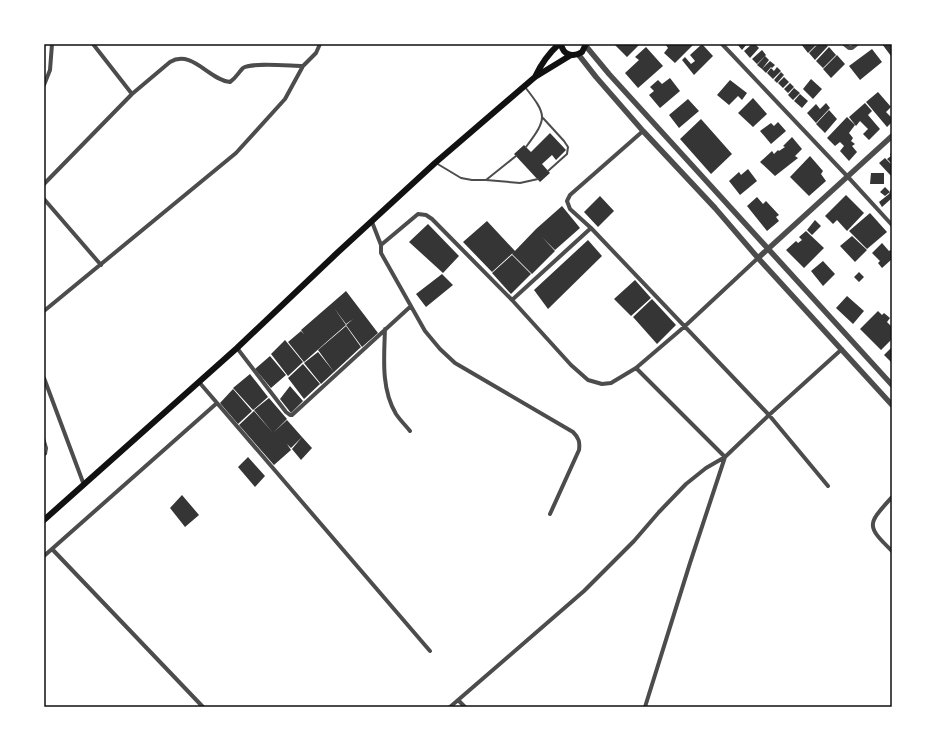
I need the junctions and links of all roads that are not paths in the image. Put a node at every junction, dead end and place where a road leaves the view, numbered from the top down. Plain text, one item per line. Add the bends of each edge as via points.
1 (52, 44) edge
2 (93, 44) edge
3 (320, 44) edge
4 (560, 44) edge
5 (722, 44) edge
6 (844, 44) edge
7 (858, 44) edge
8 (586, 45) edge
9 (578, 54) junction
10 (571, 55) junction
11 (303, 66) junction
12 (535, 77) junction
13 (44, 85) edge
14 (524, 86) junction
15 (132, 94) junction
16 (543, 118) junction
17 (643, 131) junction
18 (892, 136) edge
19 (526, 147) dead end
20 (516, 156) dead end
21 (435, 163) junction
22 (548, 171) dead end
23 (848, 177) junction
24 (486, 180) junction
25 (538, 180) dead end
26 (44, 184) edge
27 (44, 199) edge
28 (372, 222) junction
29 (892, 225) edge
30 (591, 228) junction
31 (381, 245) junction
32 (768, 248) junction
33 (758, 258) junction
34 (101, 265) junction
35 (512, 300) junction
36 (411, 306) junction
37 (44, 311) edge
38 (684, 327) junction
39 (385, 329) junction
40 (237, 348) junction
41 (842, 349) junction
42 (636, 368) junction
43 (44, 378) edge
44 (199, 382) junction
45 (892, 385) edge
46 (217, 403) junction
47 (892, 406) edge
48 (769, 415) junction
49 (410, 431) dead end
50 (44, 438) edge
51 (44, 455) edge
52 (725, 457) junction
53 (84, 485) junction
54 (828, 486) dead end
55 (892, 497) edge
56 (550, 514) dead end
57 (44, 520) edge
58 (52, 549) junction
59 (892, 551) edge
60 (44, 556) edge
61 (430, 651) dead end
62 (458, 700) junction
63 (203, 707) edge
64 (450, 707) edge
65 (465, 707) edge
66 (645, 707) edge

1 - 13 street via 50,70
2 - 15 street
3 - 11 street via 316,53
4 - 10 main road via 563,51
4 - 12 main road via 550,52
5 - 23 street
6 - 7 street via 849,48
8 - 9 main road
8 - 32 street via 609,74
9 - 10 main road
9 - 17 street
10 - 12 main road
11 - 15 street via 252,64 230,82 184,58 177,58
11 - 34 street via 285,99 236,153
12 - 14 main road
14 - 16 lane via 538,104
14 - 21 main road
15 - 26 street
16 - 19 lane via 539,129
16 - 22 lane via 568,147 567,154
17 - 30 street via 570,195 567,201 570,209
17 - 33 street
18 - 23 street
20 - 24 lane
21 - 24 lane via 461,178
21 - 28 main road
23 - 29 street
23 - 32 street
24 - 25 lane via 520,184
27 - 34 street
28 - 31 street
28 - 40 main road
30 - 35 street
30 - 38 street
31 - 35 street via 418,214 426,215
31 - 36 street via 382,253
32 - 33 street
32 - 45 street
33 - 38 street
33 - 41 street
34 - 37 street
35 - 42 street via 588,380 611,384
36 - 39 street
36 - 56 street via 425,331 455,363 578,437 580,450
38 - 42 street
38 - 48 street
39 - 40 street via 292,415 286,412
39 - 49 street via 384,374 389,399 396,414
40 - 44 main road
41 - 47 street
41 - 48 street
42 - 52 street
43 - 53 street
44 - 46 street
44 - 53 main road
46 - 58 street
46 - 61 street
48 - 52 street
48 - 54 street
50 - 51 lane via 47,448
52 - 62 street via 686,484 584,592
52 - 66 street
53 - 57 main road
55 - 59 street via 874,519 872,527
58 - 60 street
58 - 63 street
62 - 64 street
62 - 65 street

